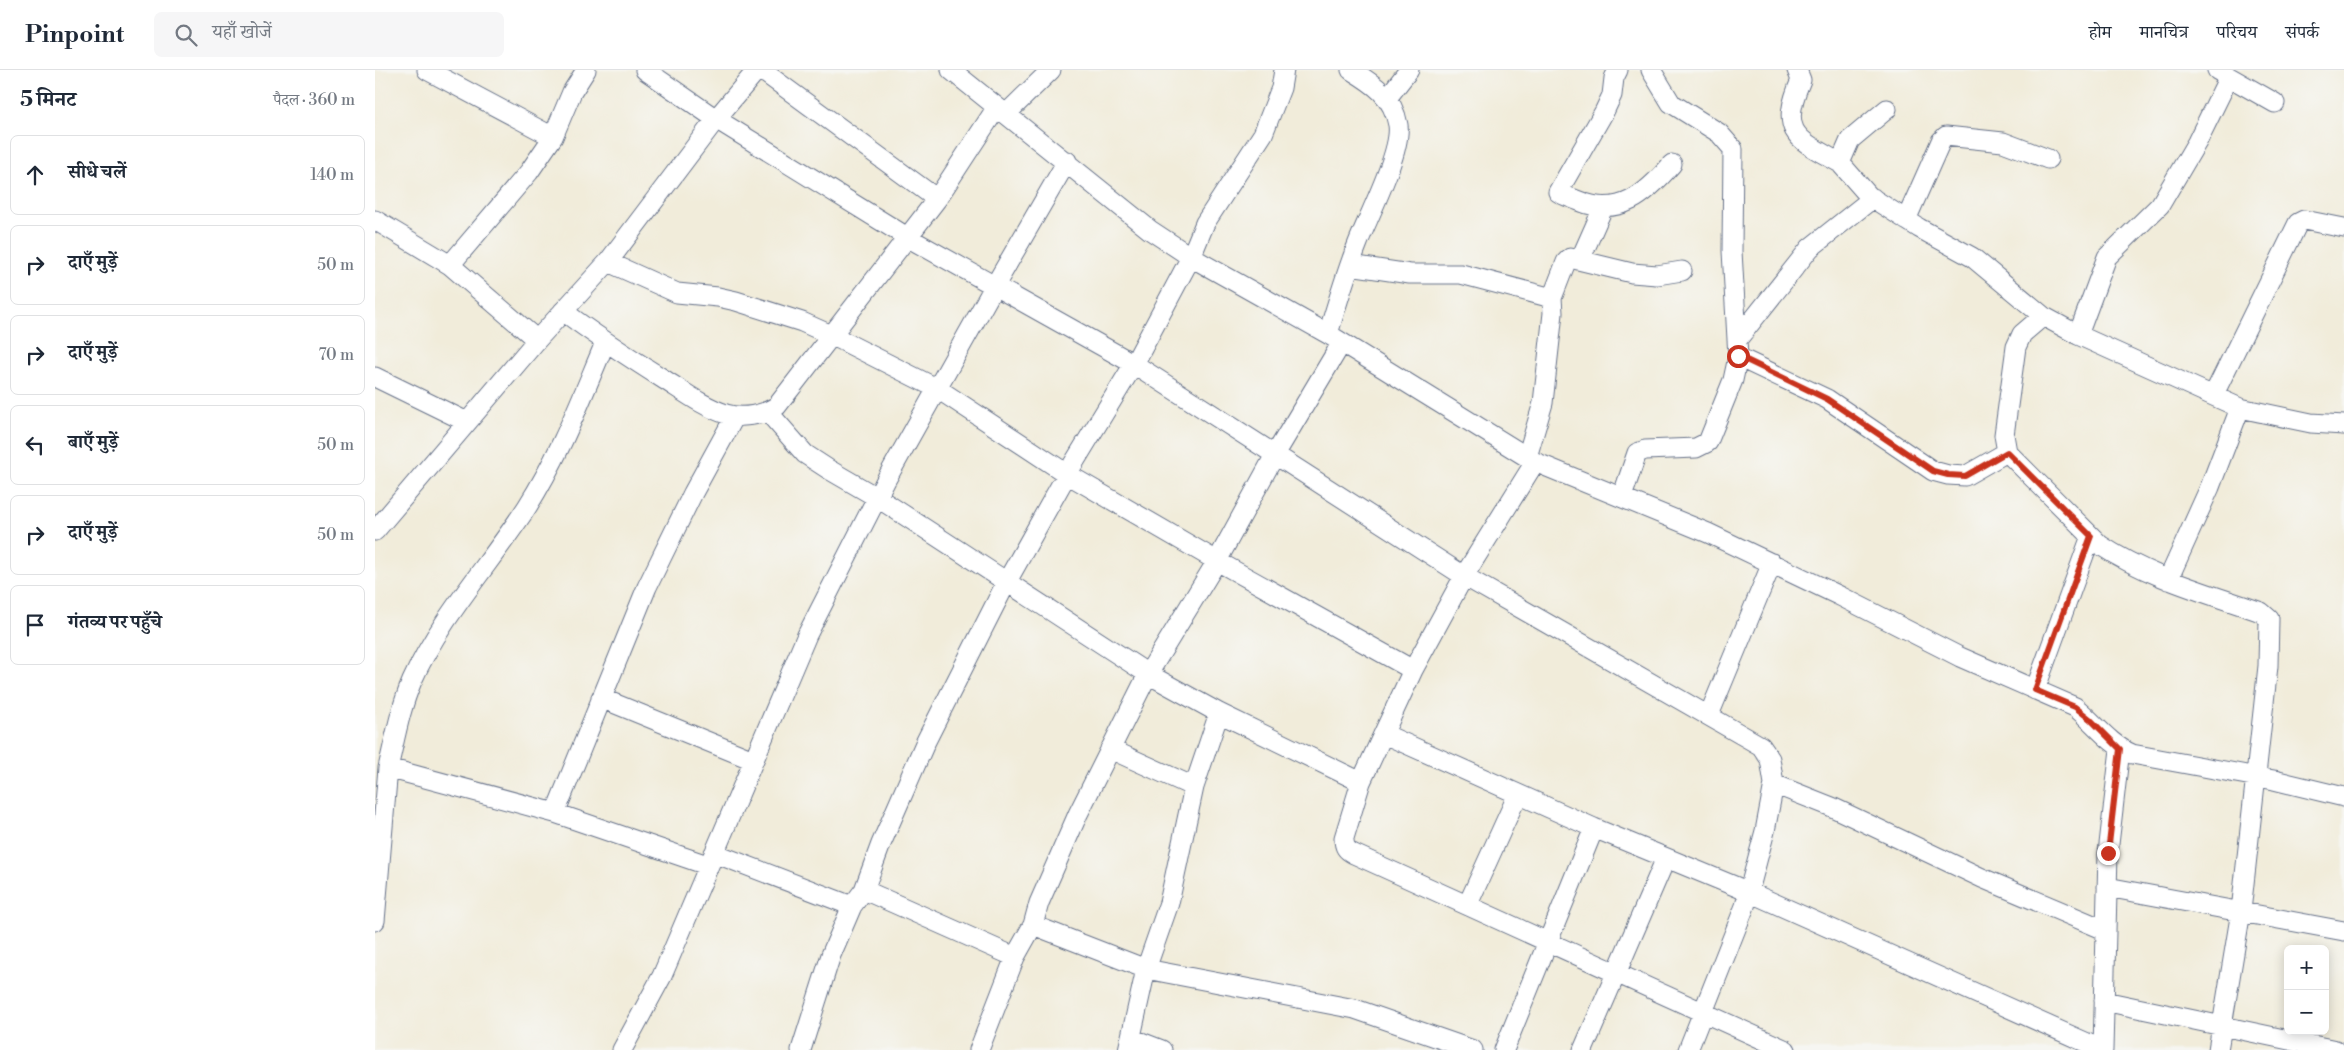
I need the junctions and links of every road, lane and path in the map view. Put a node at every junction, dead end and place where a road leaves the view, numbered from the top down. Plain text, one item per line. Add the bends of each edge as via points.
1 (427, 70) edge
2 (586, 70) edge
3 (645, 70) edge
4 (757, 70) edge
5 (761, 70) edge
6 (951, 70) edge
7 (1051, 70) edge
8 (1284, 70) edge
9 (1351, 70) edge
10 (1409, 70) edge
11 (1618, 70) edge
12 (1651, 70) edge
13 (1797, 70) edge
14 (2221, 72) edge
15 (1387, 97) junction
16 (2275, 103) dead end
17 (1887, 109) dead end
18 (1002, 110) junction
19 (716, 119) junction
20 (553, 137) junction
21 (2048, 159) dead end
22 (1067, 161) junction
23 (1840, 162) junction
24 (1672, 164) dead end
25 (1873, 198) junction
26 (937, 200) junction
27 (1603, 208) junction
28 (375, 220) edge
29 (1906, 220) junction
30 (2344, 228) edge
31 (907, 236) junction
32 (1191, 258) junction
33 (1580, 260) junction
34 (608, 262) junction
35 (450, 265) junction
36 (1350, 265) junction
37 (1682, 271) dead end
38 (994, 286) junction
39 (1552, 298) junction
40 (563, 312) junction
41 (2043, 316) junction
42 (831, 335) junction
43 (2078, 335) junction
44 (1335, 339) junction
45 (537, 340) junction
46 (605, 342) junction
47 (1737, 348) junction
48 (1134, 364) junction
49 (375, 377) edge
50 (937, 389) junction
51 (2214, 394) junction
52 (2240, 408) junction
53 (768, 412) junction
54 (735, 416) junction
55 (467, 422) junction
56 (2344, 425) edge
57 (2007, 452) junction
58 (1276, 453) junction
59 (1531, 460) junction
60 (1067, 474) junction
61 (1622, 497) junction
62 (877, 498) junction
63 (375, 531) edge
64 (2091, 536) junction
65 (1217, 561) junction
66 (1772, 564) junction
67 (1464, 576) junction
68 (2168, 580) junction
69 (1005, 583) junction
70 (1413, 670) junction
71 (1147, 674) junction
72 (2035, 690) junction
73 (601, 698) junction
74 (1219, 713) junction
75 (1709, 715) junction
76 (1384, 734) junction
77 (1109, 749) junction
78 (2120, 749) junction
79 (753, 760) junction
80 (388, 768) junction
81 (2254, 777) junction
82 (1361, 782) junction
83 (1774, 784) junction
84 (1194, 787) junction
85 (1518, 794) junction
86 (2344, 797) edge
87 (555, 813) junction
88 (1594, 828) junction
89 (1666, 858) junction
90 (710, 859) junction
91 (2107, 887) junction
92 (864, 890) junction
93 (1749, 892) junction
94 (1468, 904) junction
95 (852, 906) junction
96 (2241, 911) junction
97 (375, 921) edge
98 (1033, 926) junction
99 (2105, 930) junction
100 (2344, 931) edge
101 (1548, 941) junction
102 (1015, 957) junction
103 (1146, 969) junction
104 (1618, 972) junction
105 (2104, 1001) junction
106 (1704, 1011) junction
107 (2223, 1025) junction
108 (1130, 1044) edge
109 (622, 1050) edge
110 (801, 1050) edge
111 (979, 1050) edge
112 (1162, 1050) edge
113 (1473, 1050) edge
114 (1505, 1050) edge
115 (1583, 1050) edge
116 (1688, 1050) edge
117 (1786, 1050) edge
118 (2103, 1050) edge
119 (2218, 1050) edge
120 (2336, 1050) edge

1 - 20 street
2 - 20 street via 572,92
3 - 19 street
4 - 19 street
5 - 26 street
6 - 18 street
7 - 18 street
8 - 32 street via 1270,120 1205,224
9 - 15 street
10 - 15 street
11 - 27 street via 1604,112 1557,190 1560,194
12 - 47 street via 1671,103 1719,133 1733,149 1731,235
13 - 23 street via 1801,80 1791,103 1794,132 1805,143
14 - 16 street
14 - 43 street via 2197,142 2160,204 2107,257
15 - 36 street via 1399,127 1398,140
17 - 23 street via 1850,140
18 - 22 street
18 - 26 street
19 - 31 street
19 - 34 street
20 - 35 street via 529,172
21 - 29 street via 2003,142 1946,136
22 - 32 street via 1150,230
22 - 38 street
23 - 25 street
24 - 27 street via 1634,199
25 - 29 street
25 - 47 street via 1810,248
26 - 31 street
27 - 33 street
28 - 35 street
29 - 41 street via 1972,257
30 - 51 street via 2304,220 2298,223
31 - 38 street
31 - 42 street
32 - 44 street
32 - 48 street
33 - 37 street via 1632,273 1657,275
33 - 39 street via 1570,258 1566,262
34 - 40 street
34 - 42 street via 677,294 736,301
35 - 45 street
36 - 39 street via 1410,274 1461,274
36 - 44 street
38 - 48 street
38 - 50 street
39 - 59 street via 1543,403
40 - 45 street
40 - 46 street
41 - 43 street
41 - 57 street via 2022,334 2016,347 2004,435
42 - 50 street
42 - 53 street via 777,406
43 - 51 street via 2149,369
44 - 58 street
44 - 59 street
45 - 55 street
46 - 54 street via 697,400
46 - 80 street via 547,474 476,576 413,680 403,705
47 - 57 street via 1827,399 1933,471 1965,476
47 - 61 street via 1733,380 1708,442 1697,448 1637,453
48 - 58 street
48 - 60 street
49 - 55 street
50 - 60 street
50 - 62 street
51 - 52 street
52 - 56 street via 2311,423
52 - 68 street
53 - 54 street
53 - 62 street via 805,454
54 - 73 street via 647,587
55 - 63 street
57 - 64 street
58 - 65 street
58 - 67 street
59 - 61 street
59 - 67 street
60 - 65 street
60 - 69 street
61 - 66 street
62 - 69 street
62 - 79 street via 807,635
64 - 68 street via 2109,551
64 - 72 street
65 - 70 street
65 - 71 street
66 - 72 street via 1960,657
66 - 75 street
67 - 70 street
67 - 75 street
68 - 81 street via 2261,612 2269,619 2268,666
69 - 71 street
69 - 92 street via 926,741
70 - 76 street
71 - 74 street
71 - 77 street
72 - 78 street via 2075,707
73 - 79 street
73 - 87 street
74 - 82 street
74 - 84 street
75 - 83 street via 1761,746 1770,759
76 - 82 street
76 - 85 street
77 - 84 street
77 - 98 street via 1039,903
78 - 81 street
78 - 91 street
79 - 90 street
80 - 87 street
80 - 97 street
81 - 86 street
81 - 96 street
82 - 94 street via 1344,838 1346,850
83 - 93 street
83 - 99 street
84 - 103 street via 1169,903
85 - 88 street
85 - 94 street
87 - 90 street
88 - 89 street
88 - 101 street
89 - 93 street
89 - 104 street
90 - 95 street
90 - 109 street via 662,976
91 - 96 street
91 - 99 street
92 - 95 street
92 - 102 street
93 - 106 street
93 - 118 street
94 - 101 street
95 - 110 street via 831,955
96 - 100 street
96 - 107 street
98 - 102 street
98 - 103 street
99 - 105 street
101 - 104 street
101 - 114 street
102 - 111 street
103 - 108 street
103 - 113 street via 1355,1009
104 - 106 street
104 - 115 street
105 - 107 street
105 - 118 street
106 - 116 street
106 - 117 street
107 - 119 street
107 - 120 street
108 - 112 street

